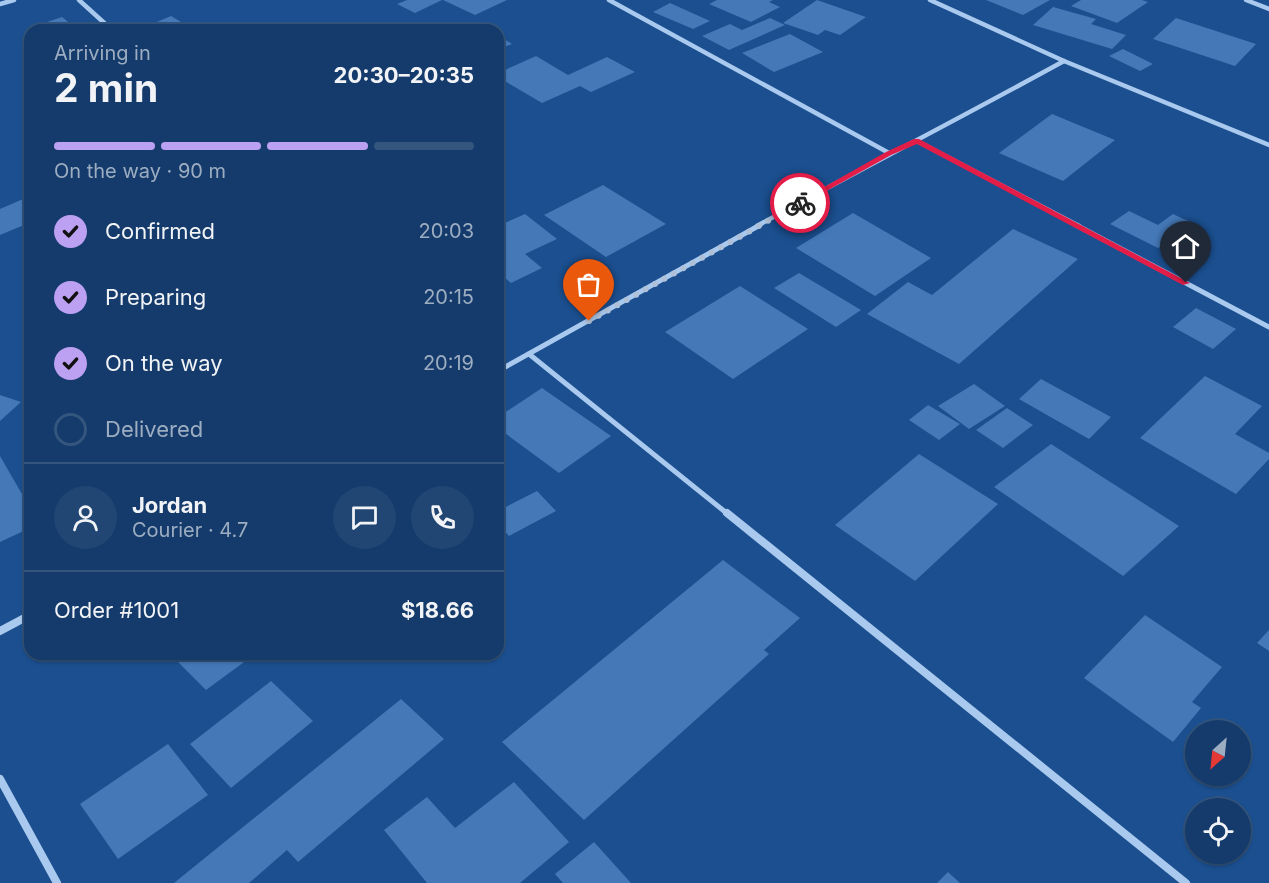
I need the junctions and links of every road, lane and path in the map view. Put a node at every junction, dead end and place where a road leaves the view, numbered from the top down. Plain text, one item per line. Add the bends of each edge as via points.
1 (14, 0) edge
2 (79, 0) edge
3 (609, 0) edge
4 (930, 0) edge
5 (1246, 0) edge
6 (0, 4) edge
7 (1269, 9) edge
8 (105, 24) edge
9 (1064, 61) junction
10 (917, 141) junction
11 (1269, 145) edge
12 (889, 153) junction
13 (1269, 327) edge
14 (529, 354) junction
15 (504, 368) edge
16 (24, 618) edge
17 (0, 631) edge
18 (0, 779) edge
19 (57, 883) edge
20 (1186, 883) edge

1 - 6 street
2 - 8 street
3 - 12 street
4 - 9 street
5 - 7 street
9 - 10 street
9 - 11 street
10 - 12 street
10 - 13 street
12 - 14 street
14 - 15 street
14 - 20 street
16 - 17 street
18 - 19 street

